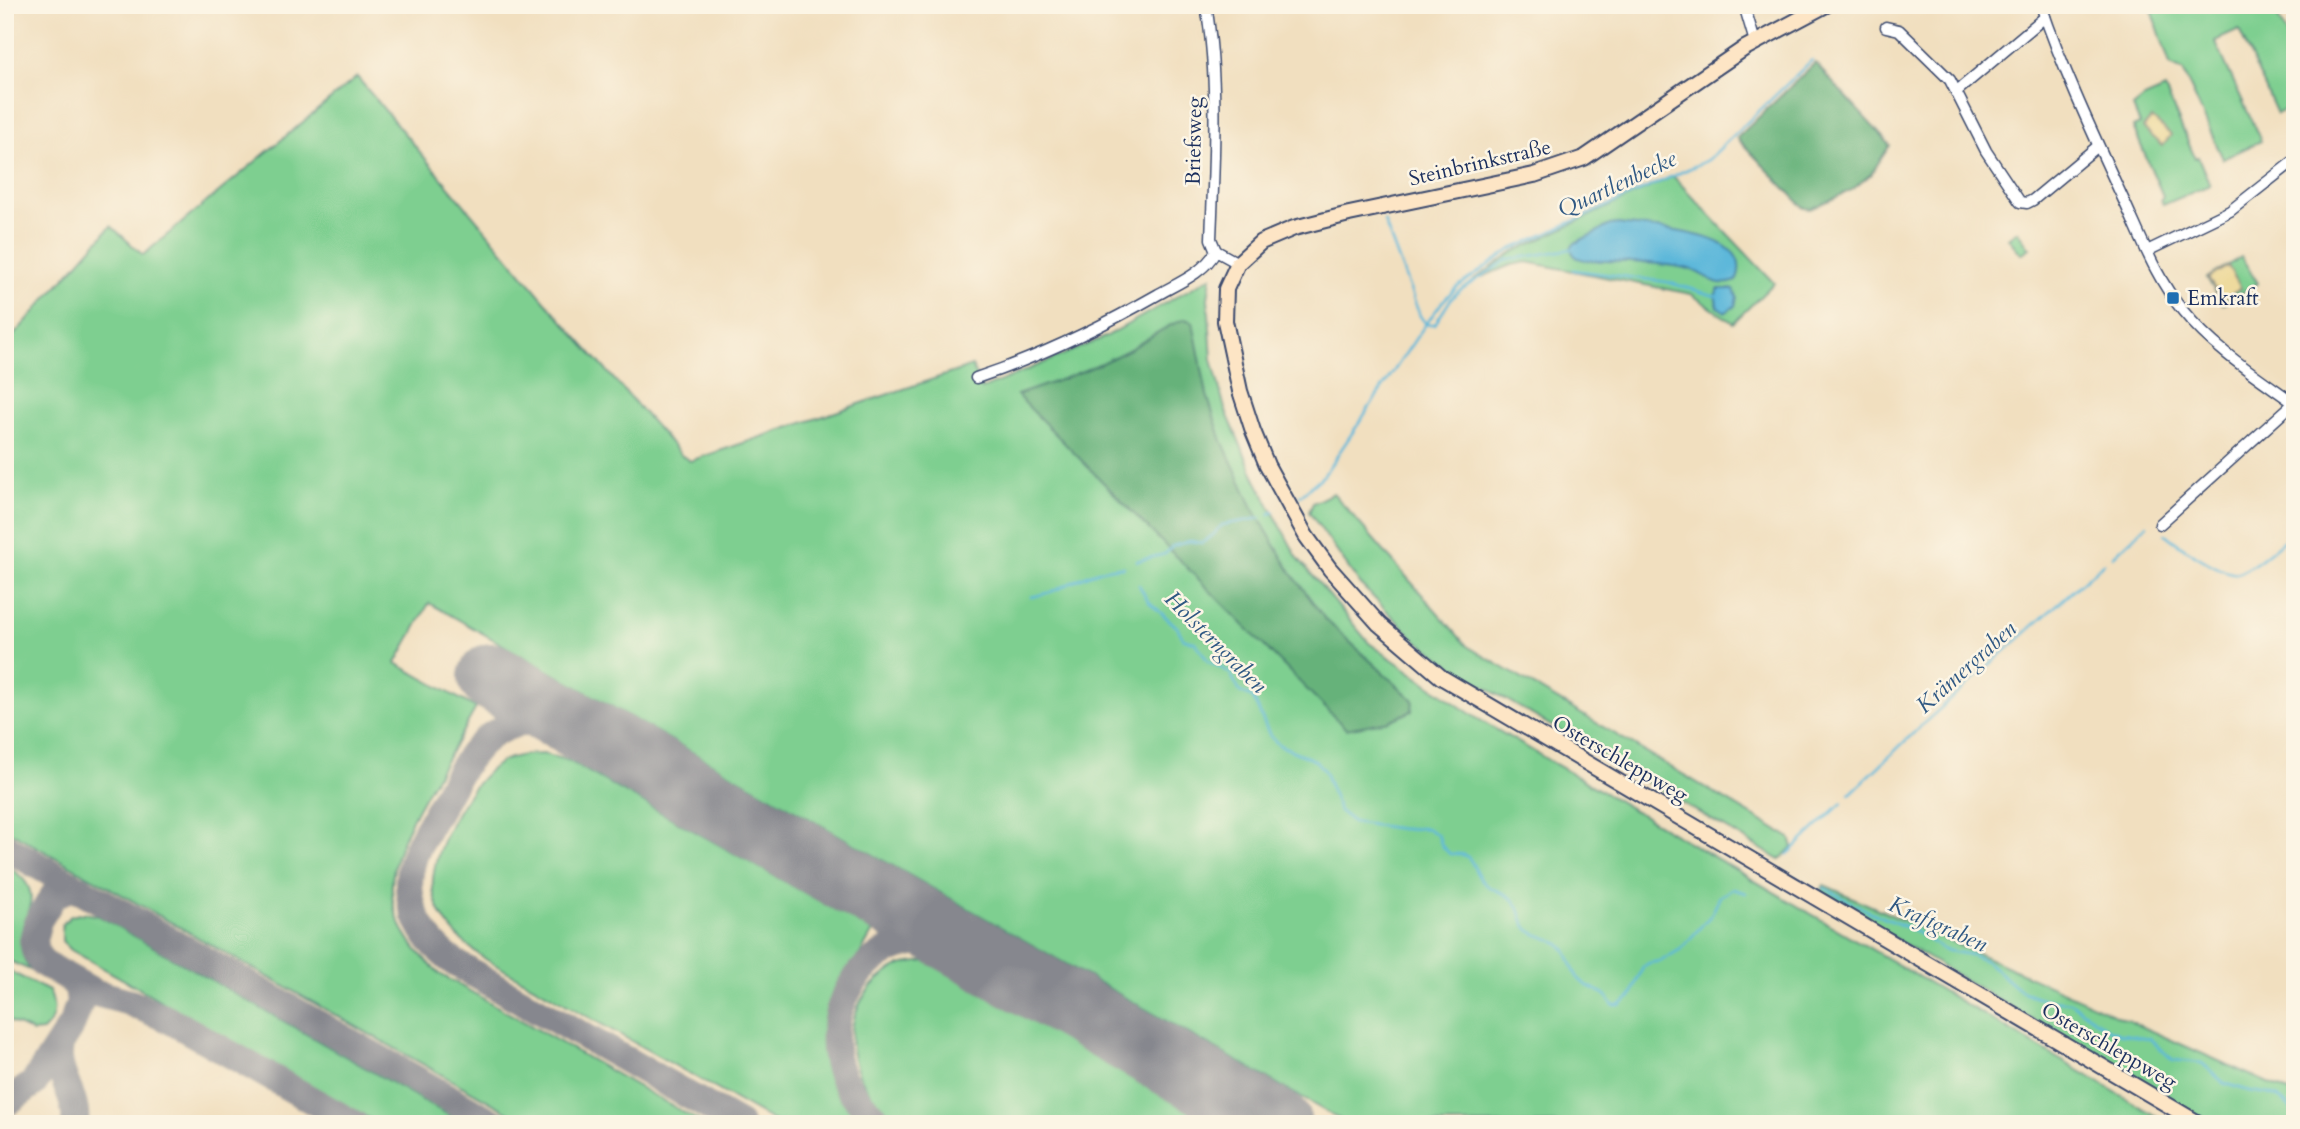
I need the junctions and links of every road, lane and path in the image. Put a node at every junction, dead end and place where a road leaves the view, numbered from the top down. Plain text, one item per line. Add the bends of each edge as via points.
1 (1206, 5) edge
2 (1744, 5) edge
3 (1826, 5) edge
4 (2041, 5) edge
5 (2045, 17) junction
6 (1886, 27) dead end
7 (1755, 42) junction
8 (1956, 91) junction
9 (2098, 146) junction
10 (2295, 159) edge
11 (1216, 251) junction
12 (2147, 251) junction
13 (1238, 263) junction
14 (976, 377) dead end
15 (2295, 403) edge
16 (2160, 524) dead end
17 (2200, 1124) edge

1 - 11 street, Briefsweg via 1213,66 1211,239
2 - 7 street
3 - 7 street, Steinbrinkstraße
4 - 5 street
5 - 8 street
5 - 9 street
6 - 8 street via 1899,30
7 - 13 street, Steinbrinkstraße via 1584,158 1534,175 1294,228 1261,242
8 - 9 street via 1986,151 2020,202 2033,200
9 - 12 street
10 - 12 street via 2230,211
11 - 13 street
11 - 14 street via 1205,268 1129,311 1073,340
12 - 15 street via 2173,298 2198,328
13 - 17 street, Osterschleppweg via 1226,289 1225,321 1240,391 1261,452 1306,536 1330,569 1409,652 1485,705
15 - 16 street

